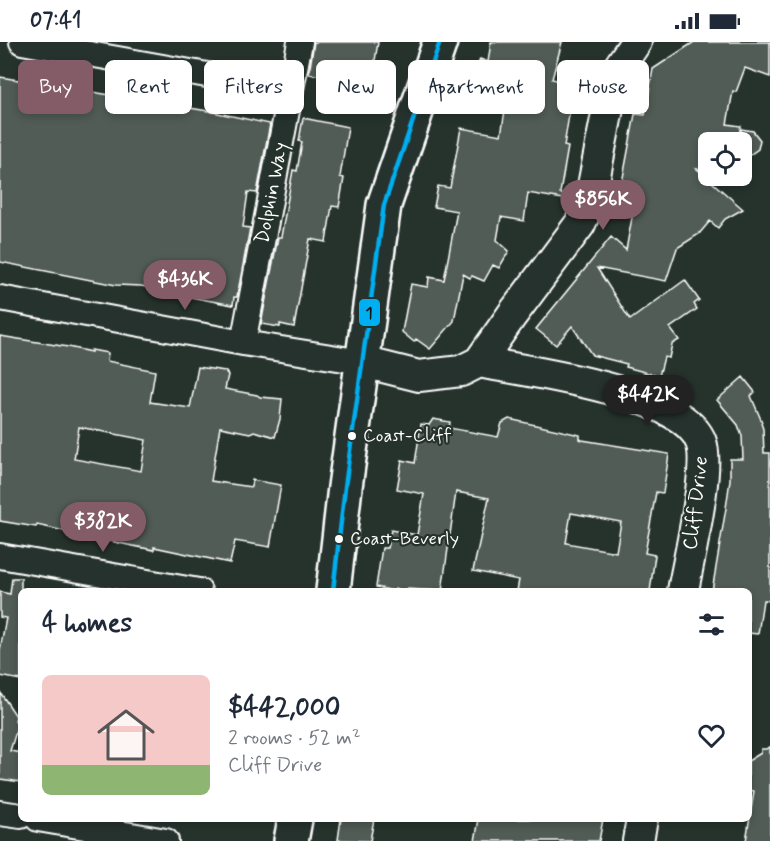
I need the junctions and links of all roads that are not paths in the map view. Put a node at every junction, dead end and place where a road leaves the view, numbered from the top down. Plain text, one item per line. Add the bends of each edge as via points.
1 (22, 42) edge
2 (300, 42) edge
3 (440, 42) edge
4 (636, 42) edge
5 (297, 60) edge
6 (204, 74) edge
7 (286, 114) edge
8 (0, 298) edge
9 (243, 344) junction
10 (363, 362) junction
11 (479, 362) junction
12 (0, 556) edge
13 (182, 588) edge
14 (333, 588) edge
15 (684, 588) edge
16 (0, 813) edge
17 (18, 816) edge
18 (55, 822) edge
19 (294, 822) edge
20 (641, 822) edge
21 (166, 841) edge
22 (291, 841) edge
23 (638, 841) edge

1 - 6 street
2 - 5 street, Dolphin Way
3 - 10 highway via 384,205
4 - 11 street via 619,67 612,88 590,201 580,224
7 - 9 street, Dolphin Way
8 - 9 street
9 - 10 street
10 - 11 street via 419,376 461,371
10 - 14 highway
11 - 15 street, Cliff Drive via 613,389 653,402 688,421 701,441 705,463
12 - 13 street
16 - 17 street
18 - 21 street
19 - 22 highway
20 - 23 street

